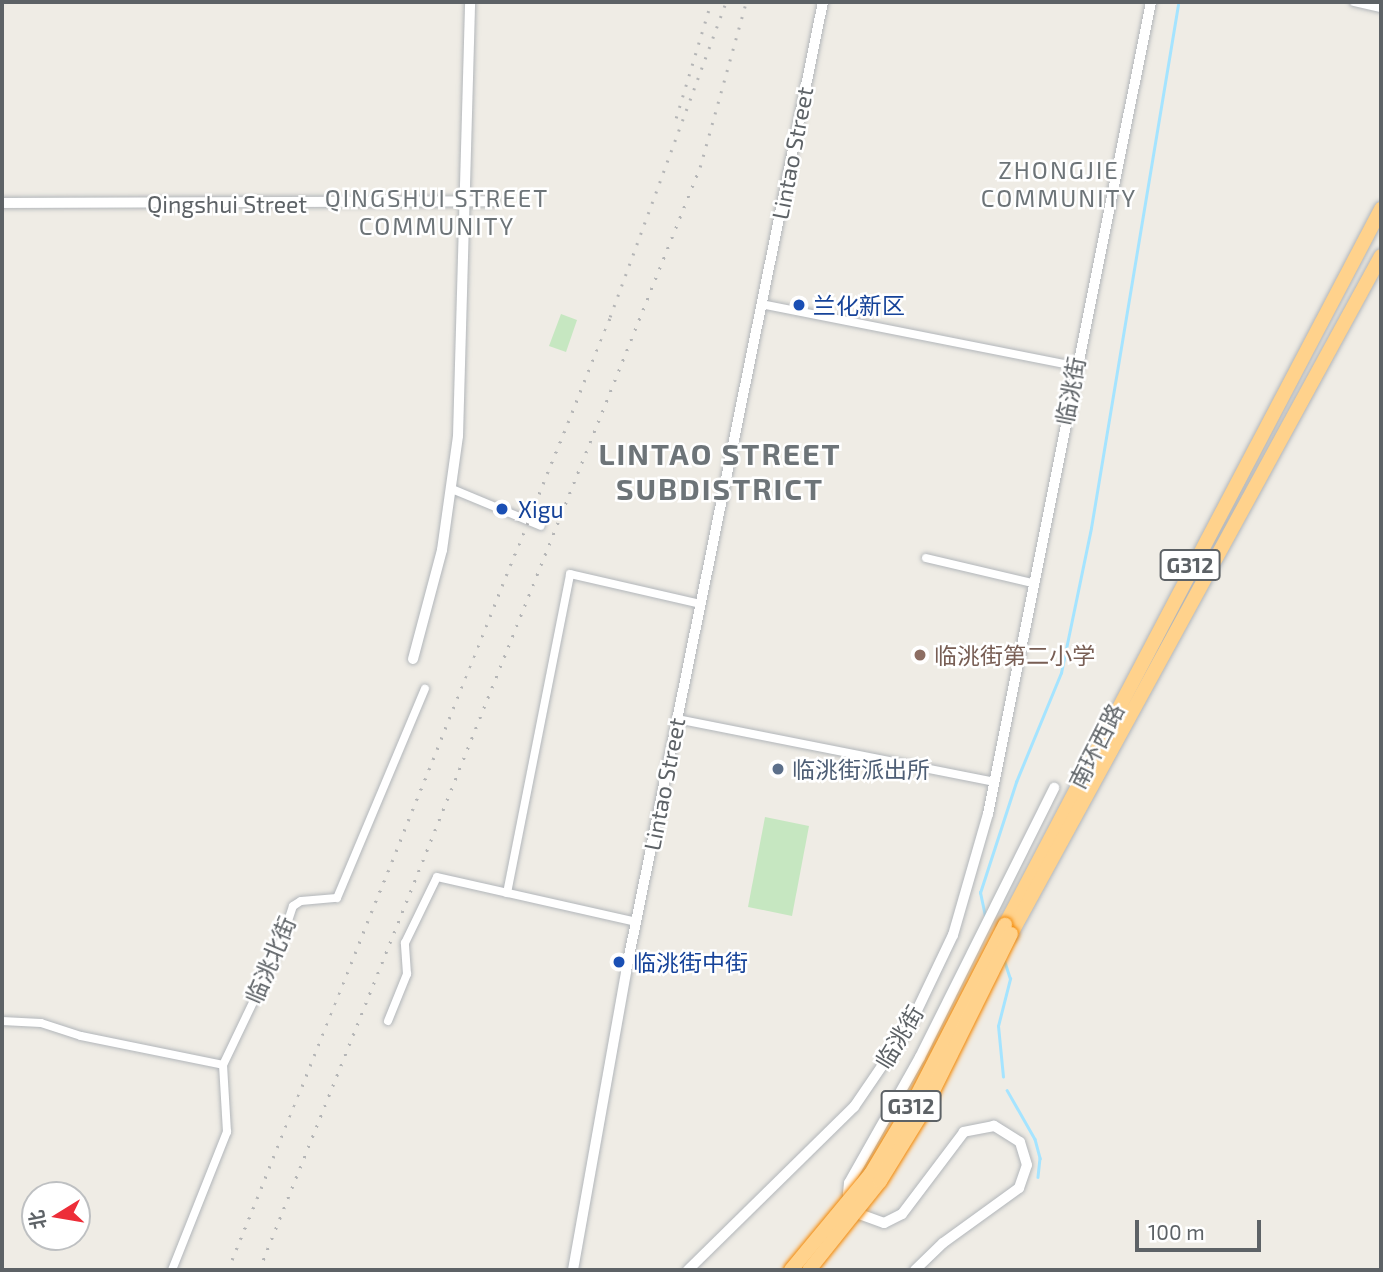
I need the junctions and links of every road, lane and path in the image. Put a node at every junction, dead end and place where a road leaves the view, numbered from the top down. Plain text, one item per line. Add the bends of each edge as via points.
1 (470, 2) edge
2 (823, 2) edge
3 (1151, 2) edge
4 (1354, 2) edge
5 (1381, 8) edge
6 (462, 200) junction
7 (494, 201) dead end
8 (2, 204) edge
9 (1381, 209) edge
10 (1381, 256) edge
11 (761, 304) junction
12 (1075, 366) junction
13 (452, 489) junction
14 (541, 526) dead end
15 (926, 558) dead end
16 (1034, 583) junction
17 (701, 604) junction
18 (413, 659) dead end
19 (425, 689) dead end
20 (677, 719) junction
21 (995, 782) junction
22 (1054, 788) dead end
23 (507, 893) junction
24 (636, 922) junction
25 (1008, 929) junction
26 (2, 1021) edge
27 (388, 1021) dead end
28 (223, 1065) junction
29 (577, 1269) edge
30 (172, 1270) edge
31 (688, 1270) edge
32 (791, 1270) edge
33 (809, 1270) edge
34 (915, 1270) edge

1 - 6 street
2 - 11 street, Lintao Street
3 - 12 street, 临洮街
4 - 5 street
6 - 7 street, Qingshui Street
6 - 8 street, Qingshui Street
6 - 13 street via 462,349
9 - 25 highway, 南环西路 / G312
10 - 25 highway, 南环西路 / G312
11 - 12 street
11 - 17 street, Lintao Street
12 - 16 street, 临洮街
13 - 14 street
13 - 18 street
15 - 16 street
16 - 21 street, 临洮街
17 - 20 street, Lintao Street
17 - 23 street via 570,574
19 - 28 street, 临洮北街 via 337,898 293,906 279,948
20 - 21 street
20 - 24 street, Lintao Street
21 - 31 street, 临洮街 via 953,935 910,1025 854,1107
22 - 34 street via 973,953 849,1183 848,1194 864,1220 894,1220 956,1140 975,1126 1000,1127 1020,1142 1027,1165 1019,1188 943,1243
23 - 24 street
23 - 27 street via 437,877 405,943 407,974
24 - 29 street, Lintao Street
25 - 32 highway, 南环西路 / G312, bridge via 870,1175
25 - 33 highway, 南环西路 / G312, bridge via 922,1112 880,1181
26 - 28 street via 41,1023 81,1036
28 - 30 street, 临洮北街 via 227,1132

